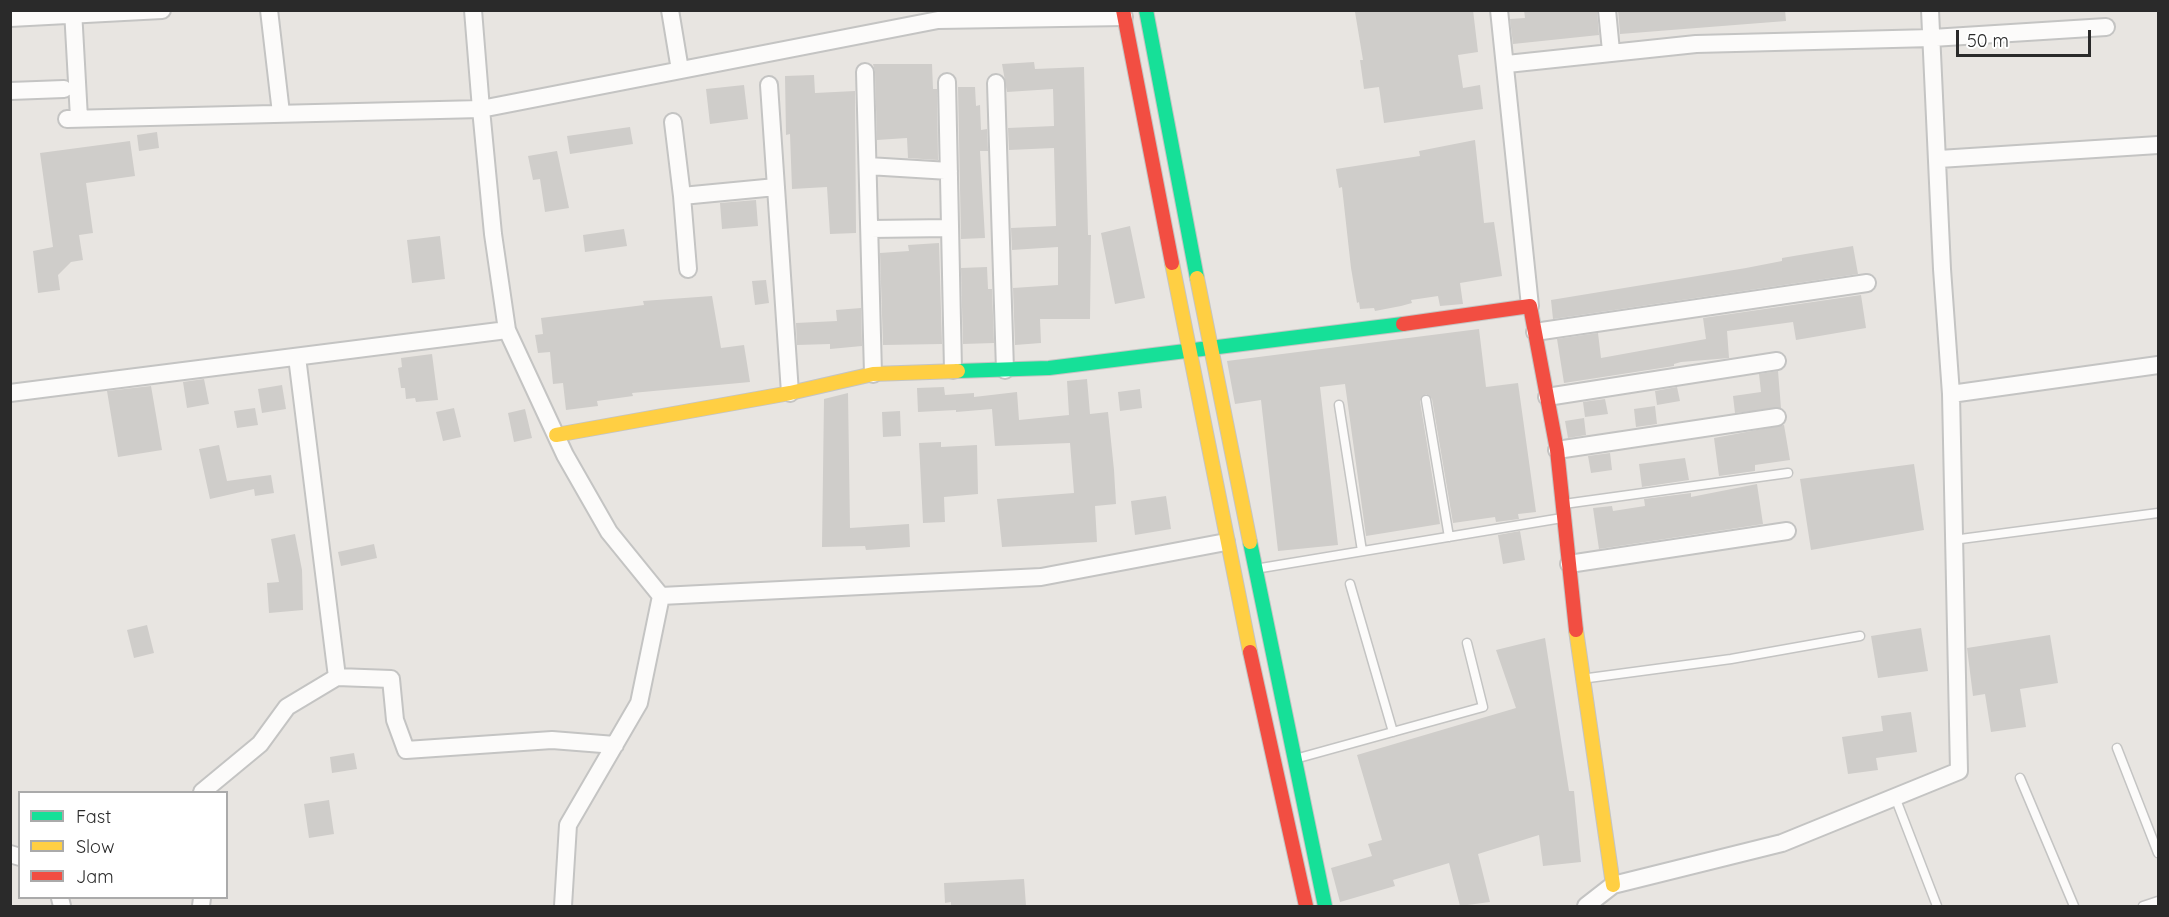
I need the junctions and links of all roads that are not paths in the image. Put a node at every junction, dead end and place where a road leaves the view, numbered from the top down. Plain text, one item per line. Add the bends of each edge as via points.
1 (162, 10) edge
2 (269, 10) edge
3 (472, 10) edge
4 (670, 10) edge
5 (1146, 10) edge
6 (1499, 10) edge
7 (1607, 10) edge
8 (1929, 10) edge
9 (74, 13) edge
10 (1123, 14) edge
11 (10, 18) edge
12 (2106, 27) dead end
13 (1932, 38) junction
14 (1611, 51) junction
15 (1507, 64) junction
16 (680, 70) junction
17 (865, 72) dead end
18 (947, 82) dead end
19 (996, 83) dead end
20 (769, 85) dead end
21 (64, 89) dead end
22 (10, 91) edge
23 (481, 109) junction
24 (281, 112) junction
25 (673, 122) dead end
26 (2158, 145) edge
27 (1939, 159) junction
28 (868, 166) junction
29 (949, 171) junction
30 (776, 187) junction
31 (682, 196) junction
32 (950, 228) junction
33 (870, 229) junction
34 (688, 269) dead end
35 (1867, 283) dead end
36 (1530, 306) junction
37 (507, 330) junction
38 (1534, 332) junction
39 (1210, 347) junction
40 (1189, 350) junction
41 (297, 357) junction
42 (1777, 361) dead end
43 (2158, 365) edge
44 (953, 370) junction
45 (1005, 370) junction
46 (873, 374) junction
47 (10, 393) edge
48 (790, 393) junction
49 (1951, 394) junction
50 (1547, 397) junction
51 (1426, 400) dead end
52 (1339, 405) dead end
53 (1778, 417) dead end
54 (556, 435) junction
55 (1557, 450) junction
56 (1788, 473) dead end
57 (1564, 511) junction
58 (2158, 513) edge
59 (1786, 531) dead end
60 (1449, 537) junction
61 (1953, 541) junction
62 (1226, 542) junction
63 (1362, 551) junction
64 (1569, 564) junction
65 (1255, 569) junction
66 (1350, 584) dead end
67 (661, 596) junction
68 (1860, 636) dead end
69 (1467, 643) dead end
70 (336, 677) junction
71 (1581, 679) junction
72 (1393, 732) junction
73 (615, 745) junction
74 (2117, 747) dead end
75 (1294, 759) junction
76 (2020, 778) dead end
77 (202, 791) edge
78 (1895, 797) junction
79 (2158, 853) edge
80 (1613, 885) junction
81 (2158, 901) edge
82 (563, 906) edge
83 (1306, 906) edge
84 (1325, 906) edge
85 (1586, 906) edge
86 (1937, 906) edge
87 (2074, 906) edge
88 (2143, 906) edge

1 - 9 street
2 - 24 street
3 - 23 street
4 - 16 street
5 - 39 street
6 - 15 street
7 - 14 street
8 - 13 street
9 - 11 street
9 - 24 street via 73,118
10 - 16 street via 938,20
10 - 40 street
12 - 13 street
13 - 14 street via 1696,44
13 - 27 street
14 - 15 street
15 - 36 street
16 - 23 street
17 - 28 street
18 - 29 street
19 - 45 street
20 - 30 street
21 - 22 street
23 - 24 street
23 - 37 street
25 - 31 street
26 - 27 street
27 - 49 street
28 - 29 street
28 - 33 street
29 - 32 street
30 - 31 street
30 - 48 street
31 - 34 street
32 - 33 street
32 - 44 street
33 - 46 street
35 - 38 street
36 - 38 street
36 - 39 street
37 - 41 street
37 - 54 street
38 - 50 street
39 - 40 street
39 - 65 street
40 - 45 street
40 - 62 street
41 - 47 street
41 - 70 street
42 - 50 street
43 - 49 street
44 - 45 street
44 - 46 street
46 - 48 street
48 - 54 street
49 - 61 street
50 - 55 street
51 - 60 lane
52 - 63 lane
53 - 55 street
54 - 67 street via 609,532
55 - 57 street
56 - 57 lane
57 - 60 lane
57 - 64 street
58 - 61 lane
59 - 64 street
60 - 63 lane
61 - 78 street via 1959,771
62 - 67 street via 1041,577
62 - 83 street
63 - 65 lane
64 - 71 street
65 - 75 street
66 - 72 lane
67 - 73 street via 639,704
68 - 71 lane via 1731,659
69 - 72 lane via 1483,706
70 - 73 street via 391,679 395,720 406,750 552,740
70 - 77 street via 286,706 260,744
71 - 80 street
72 - 75 lane
73 - 82 street via 568,825
74 - 79 lane
75 - 84 street
76 - 87 lane
78 - 80 street via 1782,843
78 - 86 lane
80 - 85 street
81 - 88 lane

